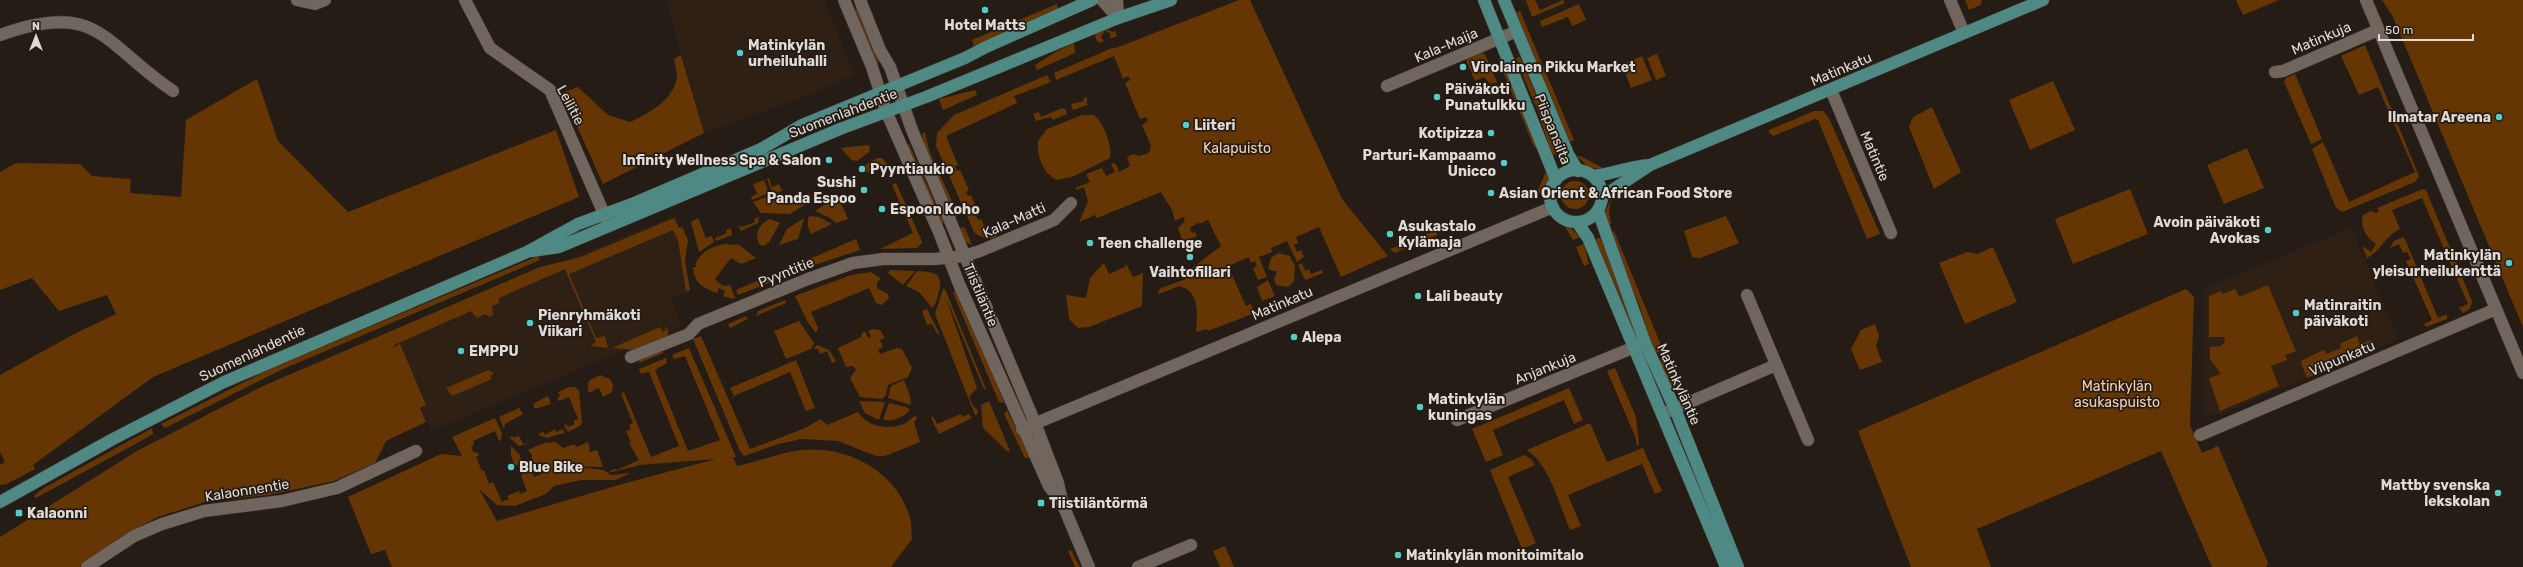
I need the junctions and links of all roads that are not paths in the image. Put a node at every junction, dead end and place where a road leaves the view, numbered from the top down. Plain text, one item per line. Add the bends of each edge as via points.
1 (297, 0) edge
2 (325, 0) edge
3 (465, 0) edge
4 (844, 0) edge
5 (860, 0) edge
6 (1092, 0) edge
7 (1102, 0) edge
8 (1117, 0) edge
9 (1171, 0) edge
10 (1484, 0) edge
11 (1504, 0) edge
12 (1950, 0) edge
13 (2043, 0) edge
14 (2366, 0) edge
15 (62, 10) dead end
16 (83, 14) dead end
17 (1118, 18) junction
18 (2378, 30) junction
19 (1517, 31) junction
20 (1964, 33) junction
21 (0, 35) edge
22 (1500, 38) junction
23 (2275, 72) dead end
24 (896, 85) junction
25 (1387, 86) dead end
26 (1831, 90) junction
27 (173, 91) dead end
28 (880, 92) junction
29 (904, 105) junction
30 (886, 111) junction
31 (1650, 164) junction
32 (1578, 171) junction
33 (1593, 176) junction
34 (1556, 180) junction
35 (1602, 197) junction
36 (1071, 203) dead end
37 (1553, 208) junction
38 (1598, 211) junction
39 (604, 214) junction
40 (1577, 222) junction
41 (609, 226) junction
42 (1891, 233) dead end
43 (526, 252) junction
44 (964, 256) junction
45 (949, 258) junction
46 (1747, 295) dead end
47 (2496, 309) junction
48 (1639, 345) junction
49 (631, 357) dead end
50 (1776, 364) junction
51 (2523, 373) edge
52 (1675, 408) junction
53 (1662, 414) junction
54 (1457, 420) dead end
55 (1035, 424) junction
56 (1022, 429) junction
57 (2200, 435) dead end
58 (1808, 440) dead end
59 (416, 451) dead end
60 (1702, 494) junction
61 (0, 502) edge
62 (1063, 505) junction
63 (1191, 545) dead end
64 (87, 567) edge
65 (1089, 567) edge
66 (1138, 567) edge
67 (1726, 567) edge
68 (1738, 567) edge

1 - 2 street via 315,4
3 - 39 street, Leilitie via 490,48 550,90
4 - 28 street, Tiistiläntie
5 - 24 street, Tiistiläntie
6 - 24 main road, Suomenlahdentie via 965,58
7 - 17 street
8 - 17 street
9 - 17 main road, Suomenlahdentie
10 - 22 main road, Piispansilta
11 - 19 main road, Piispansilta
12 - 20 street
13 - 20 main road, Matinkatu
14 - 18 street
15 - 21 street via 31,17
16 - 27 street via 103,27 156,79
17 - 29 main road, Suomenlahdentie
18 - 23 street, Matinkuja via 2283,71
18 - 47 street
19 - 22 street, Kala-Maija
19 - 32 main road, Piispansilta via 1568,154
20 - 26 main road, Matinkatu
22 - 25 street, Kala-Maija
22 - 34 main road, Piispansilta
24 - 28 main road, Suomenlahdentie
24 - 29 street, Tiistiläntie
26 - 31 main road, Matinkatu
26 - 42 street, Matintie
28 - 30 street, Tiistiläntie
28 - 39 main road, Suomenlahdentie via 802,125 761,149
29 - 30 main road, Suomenlahdentie
29 - 44 street, Tiistiläntie
30 - 41 main road, Suomenlahdentie
30 - 45 street, Tiistiläntie
31 - 33 main road, Matinkatu
31 - 35 main road, Matinkatu
32 - 33 main road
32 - 34 main road via 1564,174
33 - 35 main road via 1600,186
34 - 37 main road via 1551,193
35 - 38 main road
36 - 44 street, Kala-Matti via 1054,220
37 - 40 main road via 1565,220
37 - 55 street, Matinkatu
38 - 40 main road via 1588,219
38 - 48 main road, Matinkyläntie
39 - 41 street, Leilitie
39 - 43 main road, Suomenlahdentie via 554,235
40 - 48 main road, Matinkyläntie via 1588,238
41 - 43 main road, Suomenlahdentie via 559,247
43 - 61 main road, Suomenlahdentie via 224,382 126,432
44 - 45 street, Pyyntitie
44 - 55 street, Tiistiläntie
45 - 49 street, Pyyntitie via 883,260 836,268 698,324 689,334
45 - 56 street, Tiistiläntie
46 - 50 street
47 - 51 street
47 - 57 street, Vilpunkatu
48 - 52 main road, Matinkyläntie
48 - 53 main road, Matinkyläntie
48 - 54 street, Anjankuja
50 - 52 street
50 - 58 street
52 - 53 street
52 - 60 main road, Matinkyläntie via 1702,476
53 - 60 main road, Matinkyläntie via 1690,481
55 - 56 street, Matinkatu
55 - 62 street, Tiistiläntie via 1058,483
56 - 62 street, Tiistiläntie via 1049,486
59 - 64 street, Kalaonnentie via 337,488 282,501 204,511 162,524 134,536
60 - 67 main road, Matinkyläntie
60 - 68 main road, Matinkyläntie
62 - 65 street, Tiistiläntie
63 - 66 street

